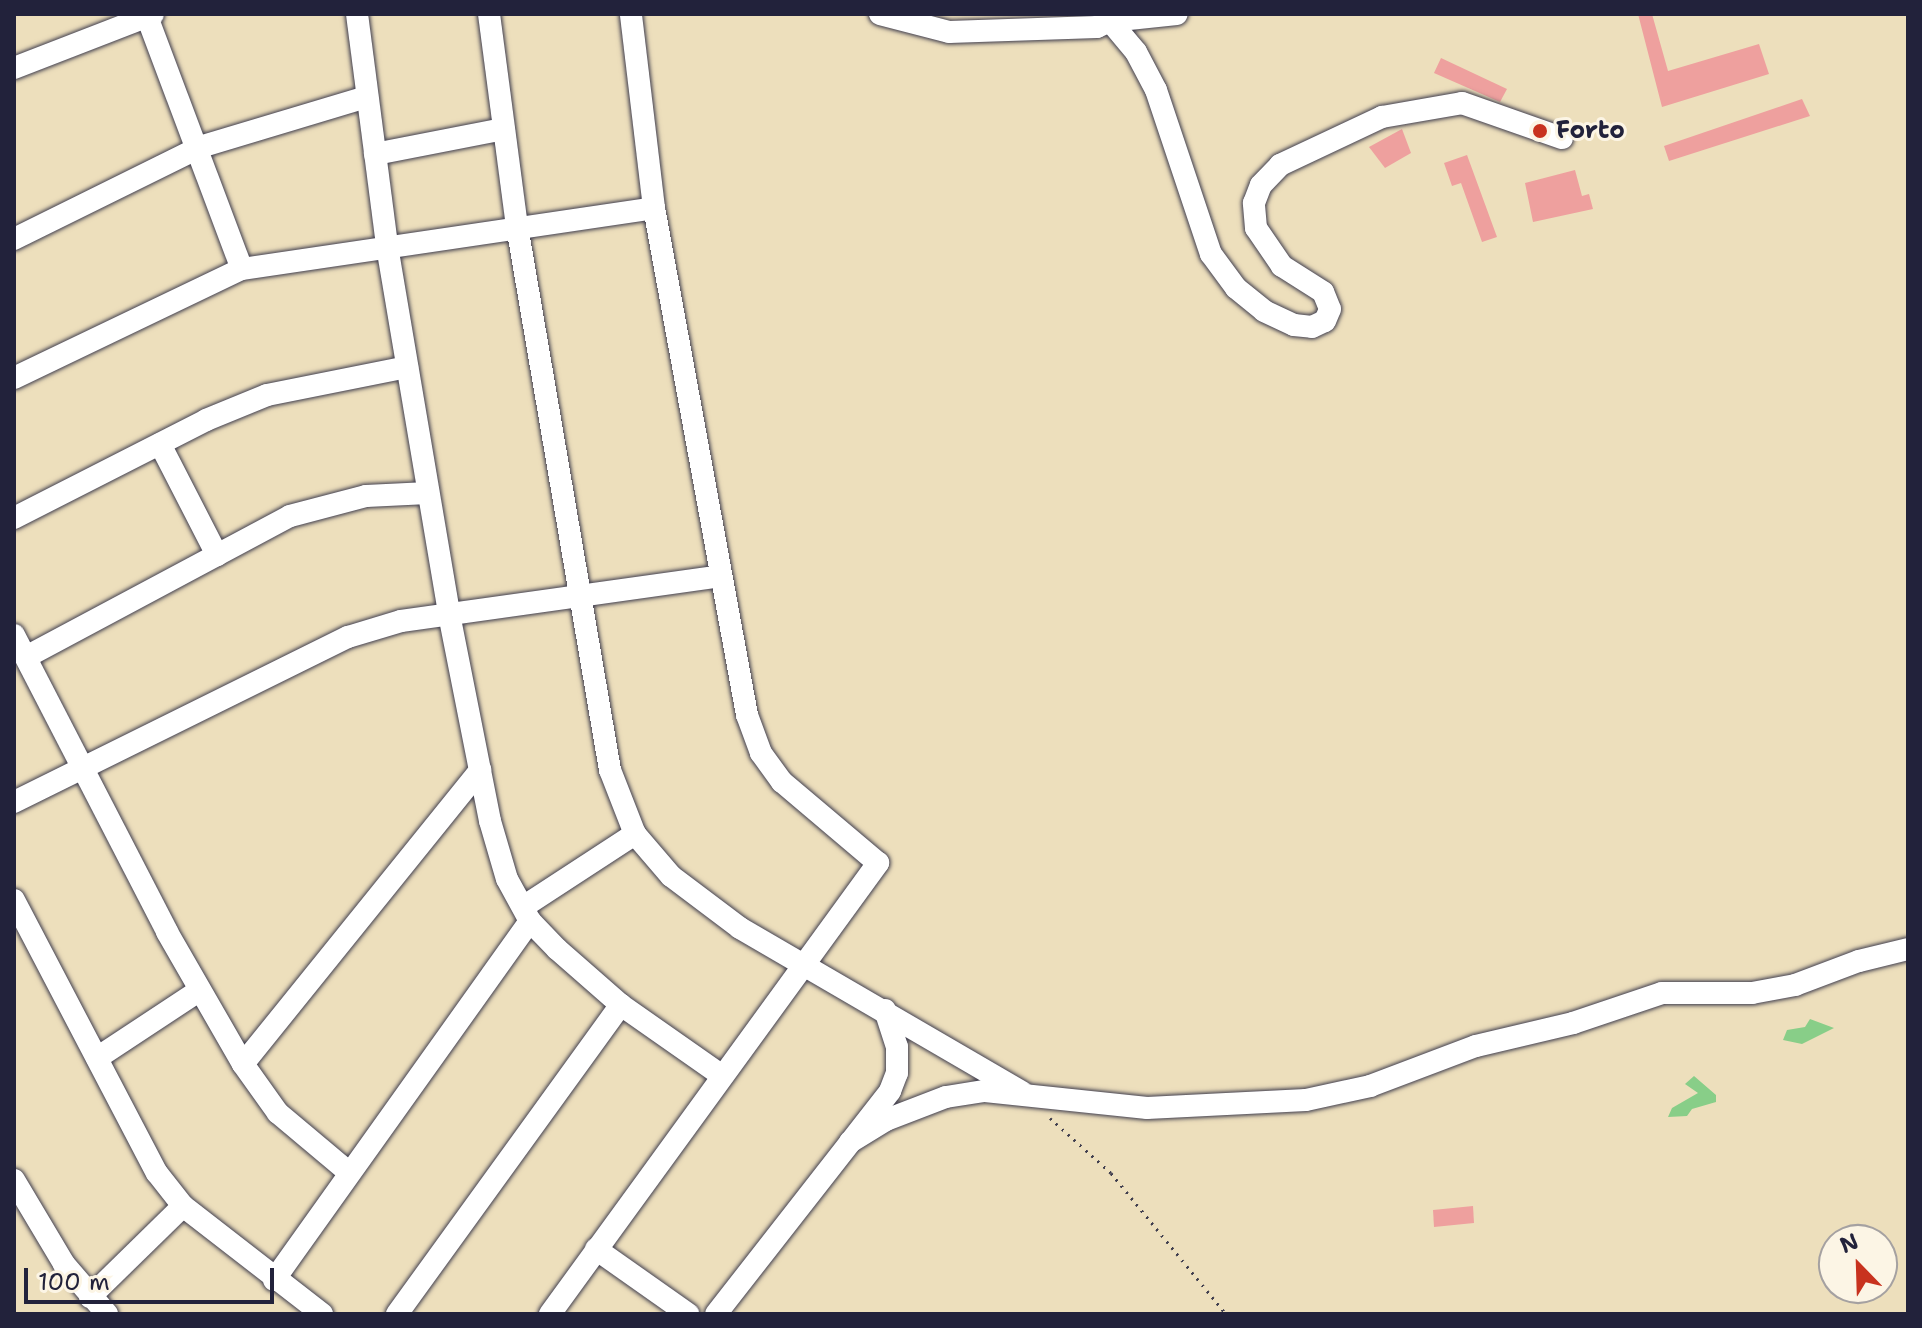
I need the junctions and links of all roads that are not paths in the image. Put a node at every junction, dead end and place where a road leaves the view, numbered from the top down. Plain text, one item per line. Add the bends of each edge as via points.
1 (357, 14) edge
2 (489, 14) edge
3 (631, 14) edge
4 (880, 14) edge
5 (1177, 14) edge
6 (149, 15) edge
7 (1110, 18) edge
8 (14, 68) edge
9 (367, 97) junction
10 (504, 129) junction
11 (1562, 138) dead end
12 (200, 147) junction
13 (375, 154) junction
14 (654, 208) junction
15 (517, 226) junction
16 (14, 239) edge
17 (387, 246) junction
18 (242, 269) junction
19 (407, 367) junction
20 (17, 369) edge
21 (160, 444) junction
22 (428, 493) junction
23 (14, 518) edge
24 (217, 555) junction
25 (721, 576) junction
26 (580, 594) junction
27 (449, 614) junction
28 (14, 635) edge
29 (26, 657) junction
30 (82, 768) junction
31 (480, 770) junction
32 (14, 802) edge
33 (635, 834) junction
34 (14, 900) edge
35 (526, 914) junction
36 (1908, 949) edge
37 (802, 967) junction
38 (200, 990) junction
39 (621, 1005) junction
40 (885, 1010) junction
41 (97, 1058) junction
42 (243, 1064) junction
43 (721, 1075) junction
44 (1022, 1092) junction
45 (850, 1142) junction
46 (347, 1171) junction
47 (14, 1180) edge
48 (183, 1206) junction
49 (596, 1249) junction
50 (274, 1280) junction
51 (90, 1297) junction
52 (107, 1314) edge
53 (322, 1314) edge
54 (397, 1314) edge
55 (550, 1314) edge
56 (688, 1314) edge
57 (716, 1314) edge

1 - 9 street
2 - 10 street
3 - 14 street
4 - 7 street via 949,32 1097,27
5 - 7 street
6 - 8 street
6 - 12 street
7 - 11 street via 1156,90 1211,254 1236,288 1264,311 1294,325 1312,327 1325,321 1330,309 1323,292 1282,266 1256,228 1257,194 1280,165 1382,117 1462,103
9 - 12 street
9 - 13 street
10 - 13 street
10 - 15 street
12 - 16 street
12 - 18 street
13 - 17 street
14 - 15 street
14 - 25 street
15 - 17 street
15 - 26 street
17 - 18 street
17 - 19 street
18 - 20 street
19 - 21 street via 267,395
19 - 22 street
21 - 23 street
21 - 24 street
22 - 24 street via 324,503
22 - 27 street
24 - 29 street
25 - 26 street
25 - 37 street via 732,651 761,753 782,782 878,863
26 - 27 street
26 - 33 street via 610,770
27 - 30 street via 348,637
27 - 31 street
28 - 29 street
29 - 30 street
30 - 32 street
30 - 38 street
31 - 35 street via 507,879
31 - 42 street
33 - 35 street
33 - 37 street via 671,876
34 - 41 street
35 - 39 street
35 - 46 street
36 - 44 street via 1766,991 1662,993 1573,1023 1476,1046 1370,1086 1306,1100 1147,1108
37 - 40 street
37 - 43 street
38 - 41 street
38 - 42 street
39 - 43 street
39 - 54 street
40 - 44 street
40 - 45 street via 897,1047 897,1073 874,1116
41 - 48 street via 157,1173
42 - 46 street via 278,1113
43 - 49 street
44 - 45 street via 946,1097 886,1120
45 - 57 street via 808,1189
46 - 50 street
47 - 51 street
48 - 50 street
48 - 51 street
49 - 55 street
49 - 56 street
50 - 53 street
51 - 52 street

